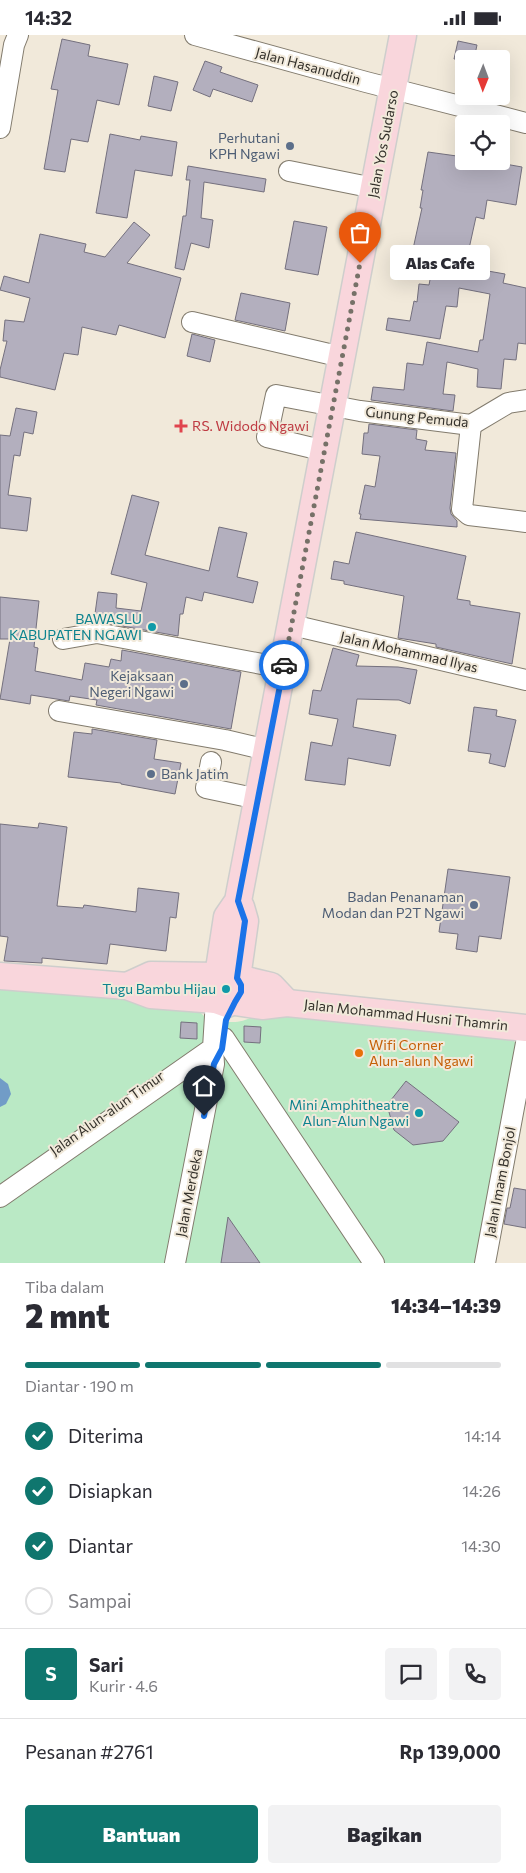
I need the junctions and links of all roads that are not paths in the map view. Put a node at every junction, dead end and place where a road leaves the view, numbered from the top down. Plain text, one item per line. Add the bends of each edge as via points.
1 (403, 35) edge
2 (199, 36) edge
3 (11, 41) edge
4 (393, 89) junction
5 (526, 123) edge
6 (0, 128) edge
7 (289, 171) dead end
8 (374, 188) junction
9 (192, 322) dead end
10 (342, 357) junction
11 (526, 400) edge
12 (333, 405) junction
13 (471, 425) junction
14 (325, 451) junction
15 (526, 522) edge
16 (292, 625) junction
17 (63, 639) dead end
18 (283, 668) junction
19 (526, 680) edge
20 (59, 711) dead end
21 (268, 749) junction
22 (211, 762) dead end
23 (258, 799) junction
24 (0, 977) edge
25 (226, 989) junction
26 (526, 1028) edge
27 (526, 1043) edge
28 (217, 1047) junction
29 (518, 1135) edge
30 (0, 1188) edge
31 (0, 1197) edge
32 (175, 1263) edge
33 (365, 1263) edge
34 (374, 1263) edge
35 (485, 1263) edge

1 - 4 main road, Jalan Yos Sudarso
2 - 4 street, Jalan Hasanuddin
3 - 6 street
4 - 5 street, Jalan Hasanuddin
4 - 8 main road, Jalan Yos Sudarso
7 - 8 street
8 - 10 main road, Jalan Yos Sudarso
9 - 10 street
10 - 12 main road, Jalan Yos Sudarso
11 - 13 street, Gunung Pemuda via 508,403
12 - 13 street, Gunung Pemuda
12 - 14 main road, Jalan Yos Sudarso
12 - 14 street, Gunung Pemuda via 276,395 267,437
13 - 15 street via 462,509 469,515
14 - 16 main road, Jalan Yos Sudarso
16 - 18 main road, Jalan Yos Sudarso
16 - 19 street, Jalan Mohammad Ilyas
17 - 18 street via 98,633
18 - 21 main road, Jalan Yos Sudarso
20 - 21 street
21 - 23 main road, Jalan Yos Sudarso
22 - 23 street via 206,788
23 - 25 main road, Jalan Yos Sudarso via 238,901 245,921
24 - 25 main road, Jalan Mohammad Husni Thamrin via 127,985 150,995
25 - 26 main road, Jalan Mohammad Husni Thamrin via 270,986 287,1003
25 - 28 street, Jalan Merdeka
27 - 29 street, Jalan Imam Bonjol
28 - 30 street, Jalan Alun-alun Timur
28 - 31 street
28 - 32 street, Jalan Merdeka
28 - 33 street
28 - 34 street
29 - 35 street, Jalan Imam Bonjol

